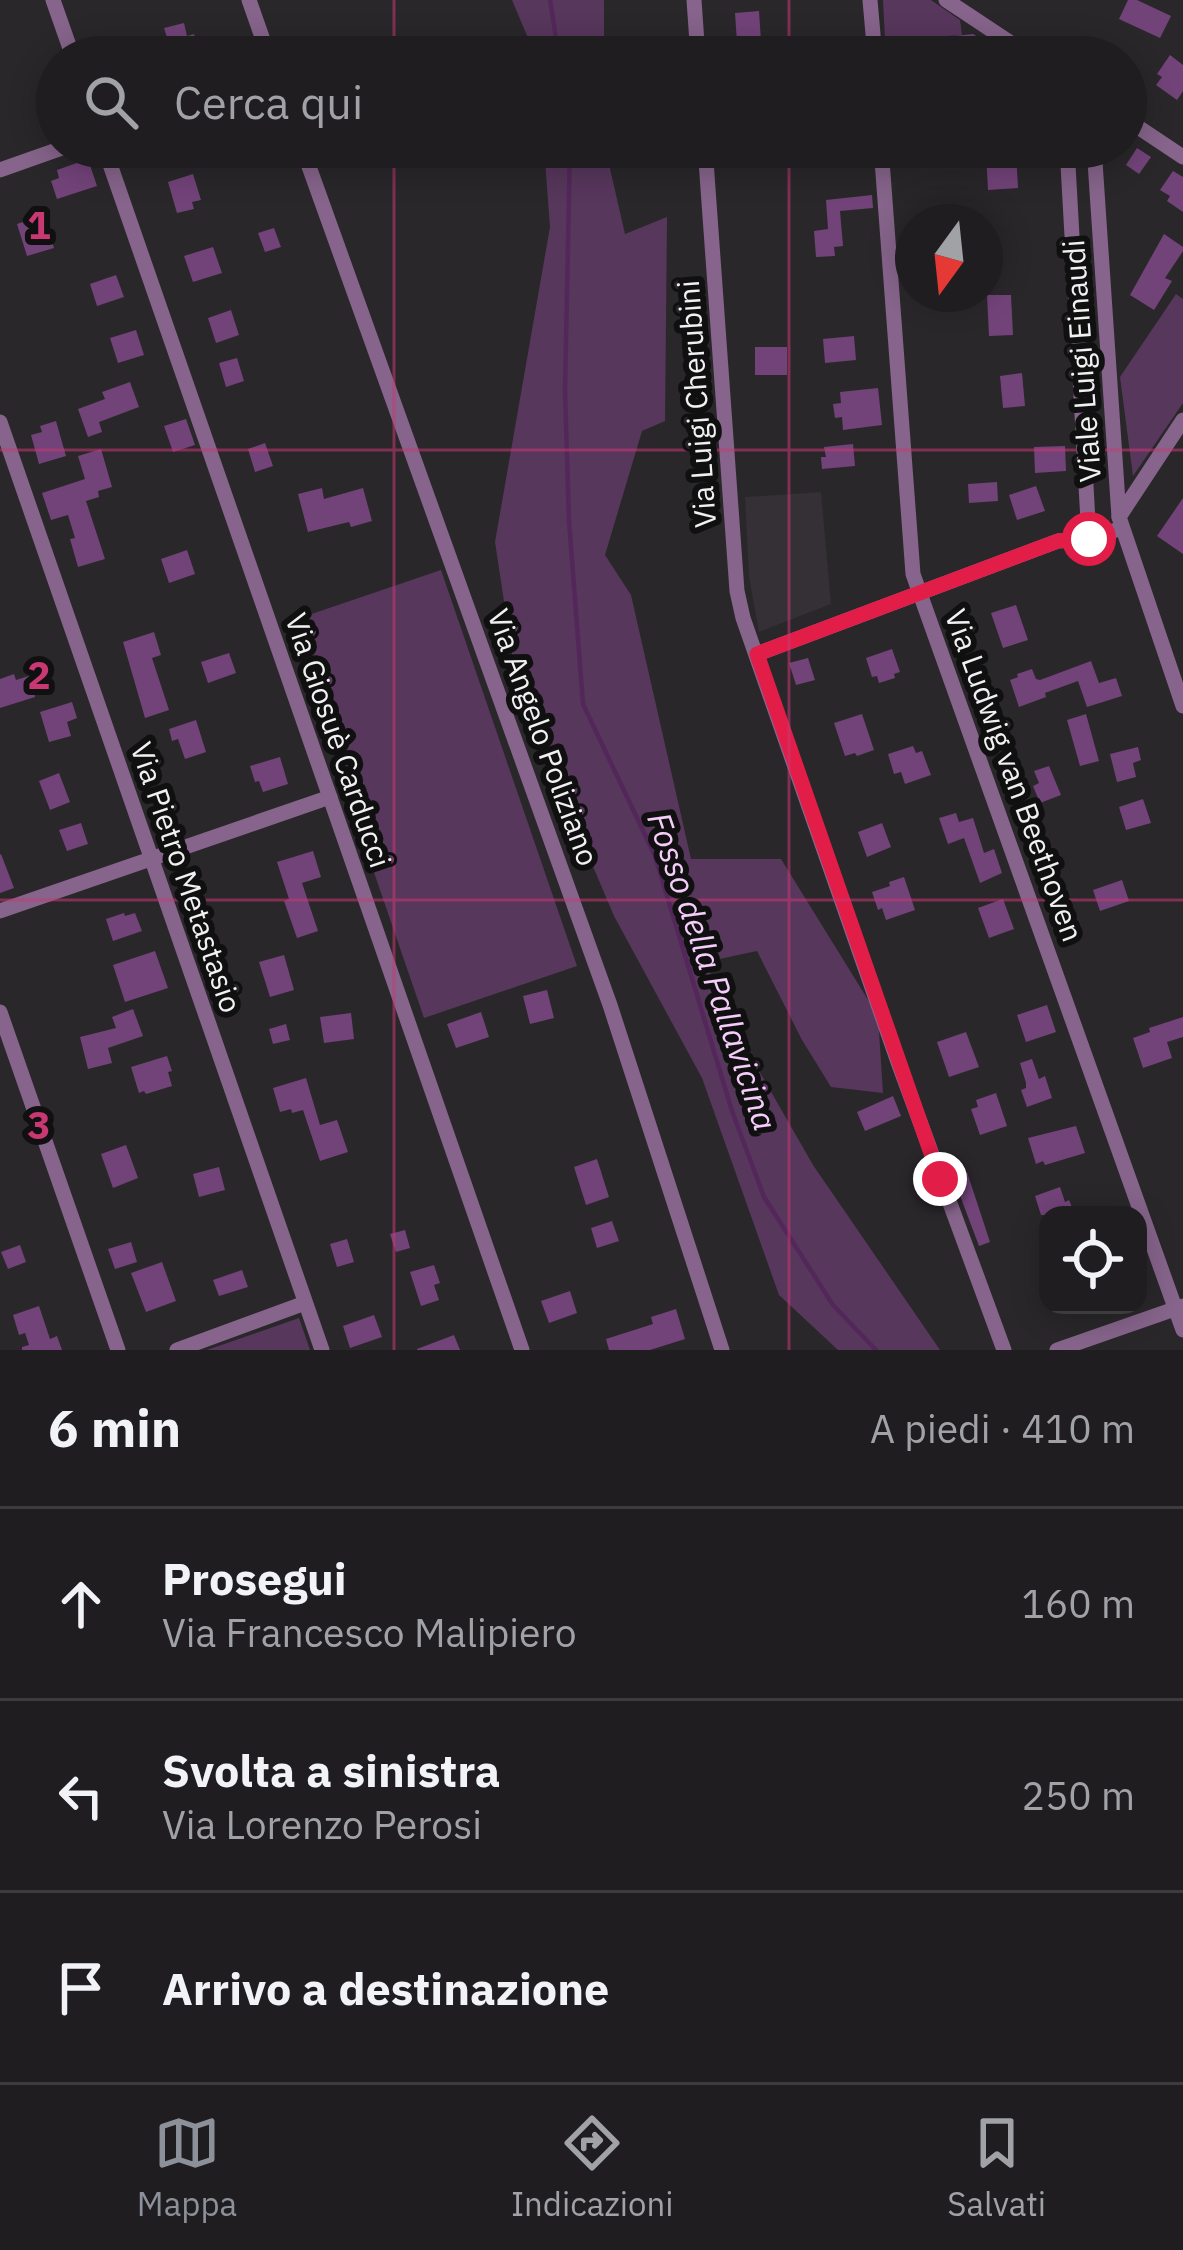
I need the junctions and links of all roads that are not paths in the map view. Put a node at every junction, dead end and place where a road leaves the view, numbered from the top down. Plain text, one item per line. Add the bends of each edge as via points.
1 (53, 0) edge
2 (249, 0) edge
3 (694, 0) edge
4 (871, 0) edge
5 (946, 0) edge
6 (66, 36) edge
7 (262, 36) edge
8 (697, 36) edge
9 (874, 36) edge
10 (1000, 36) edge
11 (1147, 133) edge
12 (36, 157) edge
13 (1183, 157) edge
14 (111, 168) edge
15 (310, 168) edge
16 (707, 168) edge
17 (883, 168) edge
18 (1068, 168) edge
19 (1095, 168) edge
20 (0, 170) edge
21 (1183, 420) edge
22 (0, 422) edge
23 (1120, 523) junction
24 (1089, 539) junction
25 (921, 593) junction
26 (757, 654) junction
27 (1183, 706) edge
28 (330, 797) junction
29 (152, 858) junction
30 (0, 911) edge
31 (0, 1012) edge
32 (305, 1303) junction
33 (1179, 1307) edge
34 (1183, 1330) edge
35 (118, 1350) edge
36 (177, 1350) edge
37 (322, 1350) edge
38 (522, 1350) edge
39 (722, 1350) edge
40 (1004, 1350) edge
41 (1057, 1350) edge

1 - 6 street
2 - 7 street
3 - 8 street
4 - 9 street
5 - 10 street
11 - 13 street
12 - 20 street
14 - 28 street, Via Giosuè Carducci
15 - 39 street, Via Angelo Poliziano via 610,1005
16 - 26 street, Via Luigi Cherubini via 737,591
17 - 25 street, Via Ludwig van Beethoven via 913,574
18 - 24 street, Viale Luigi Einaudi
19 - 23 street, Viale Luigi Einaudi
21 - 23 street
22 - 29 street, Via Pietro Metastasio
23 - 24 street
23 - 27 street, Viale Luigi Einaudi
24 - 25 street via 1058,541
25 - 26 street
25 - 33 street, Via Ludwig van Beethoven
26 - 40 street, Via Luigi Cherubini
28 - 29 street
28 - 38 street, Via Giosuè Carducci
29 - 30 street
29 - 32 street, Via Pietro Metastasio
31 - 35 street
32 - 36 street
32 - 37 street, Via Pietro Metastasio
33 - 34 street, Via Ludwig van Beethoven
33 - 41 street

